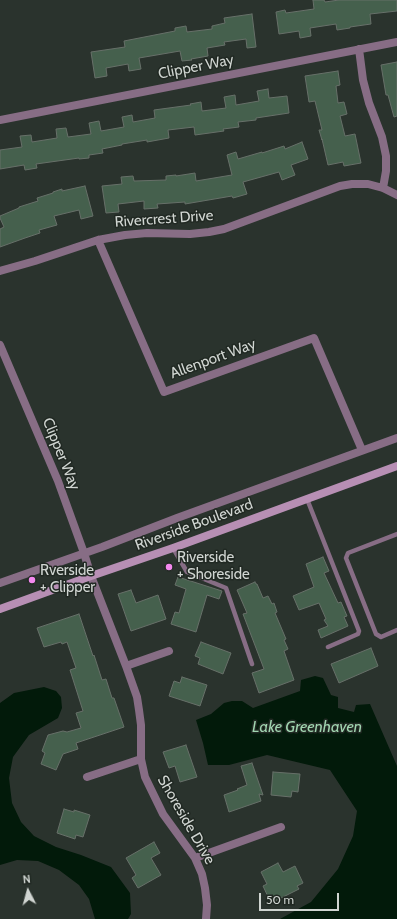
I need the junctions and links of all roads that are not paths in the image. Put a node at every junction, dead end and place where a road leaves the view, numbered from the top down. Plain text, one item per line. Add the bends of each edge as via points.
1 (397, 42) edge
2 (359, 49) junction
3 (0, 120) edge
4 (383, 188) junction
5 (397, 195) edge
6 (98, 240) junction
7 (0, 271) edge
8 (0, 345) edge
9 (397, 438) edge
10 (362, 450) junction
11 (397, 466) edge
12 (307, 499) junction
13 (397, 534) edge
14 (173, 548) junction
15 (84, 553) junction
16 (91, 576) junction
17 (0, 583) edge
18 (0, 609) edge
19 (397, 630) edge
20 (328, 647) dead end
21 (169, 651) dead end
22 (252, 664) dead end
23 (126, 666) junction
24 (141, 759) junction
25 (87, 777) dead end
26 (281, 828) dead end
27 (194, 858) junction
28 (206, 919) edge

1 - 2 street, Clipper Way
2 - 3 street, Clipper Way
2 - 4 street via 366,92 386,156
4 - 5 street, Rivercrest Drive
4 - 6 street, Rivercrest Drive via 368,184 340,186 224,229 209,232 125,234
6 - 7 street, Rivercrest Drive
6 - 10 street, Allenport Way via 164,392 314,338
8 - 15 street, Clipper Way via 58,481
9 - 10 street
10 - 15 street
11 - 12 main road, Riverside Boulevard
12 - 14 main road, Riverside Boulevard
12 - 20 lane via 359,631 358,634
13 - 19 lane via 348,553 346,558 376,634 381,637
14 - 16 main road, Riverside Boulevard
14 - 22 lane via 187,572 226,588
15 - 16 street, Clipper Way
15 - 17 street
16 - 18 main road, Riverside Boulevard
16 - 23 street, Shoreside Drive
21 - 23 street
23 - 24 street, Shoreside Drive via 137,697 141,725
24 - 25 street
24 - 27 street, Shoreside Drive via 145,777 163,814
26 - 27 street
27 - 28 street, Shoreside Drive via 202,874 205,888

